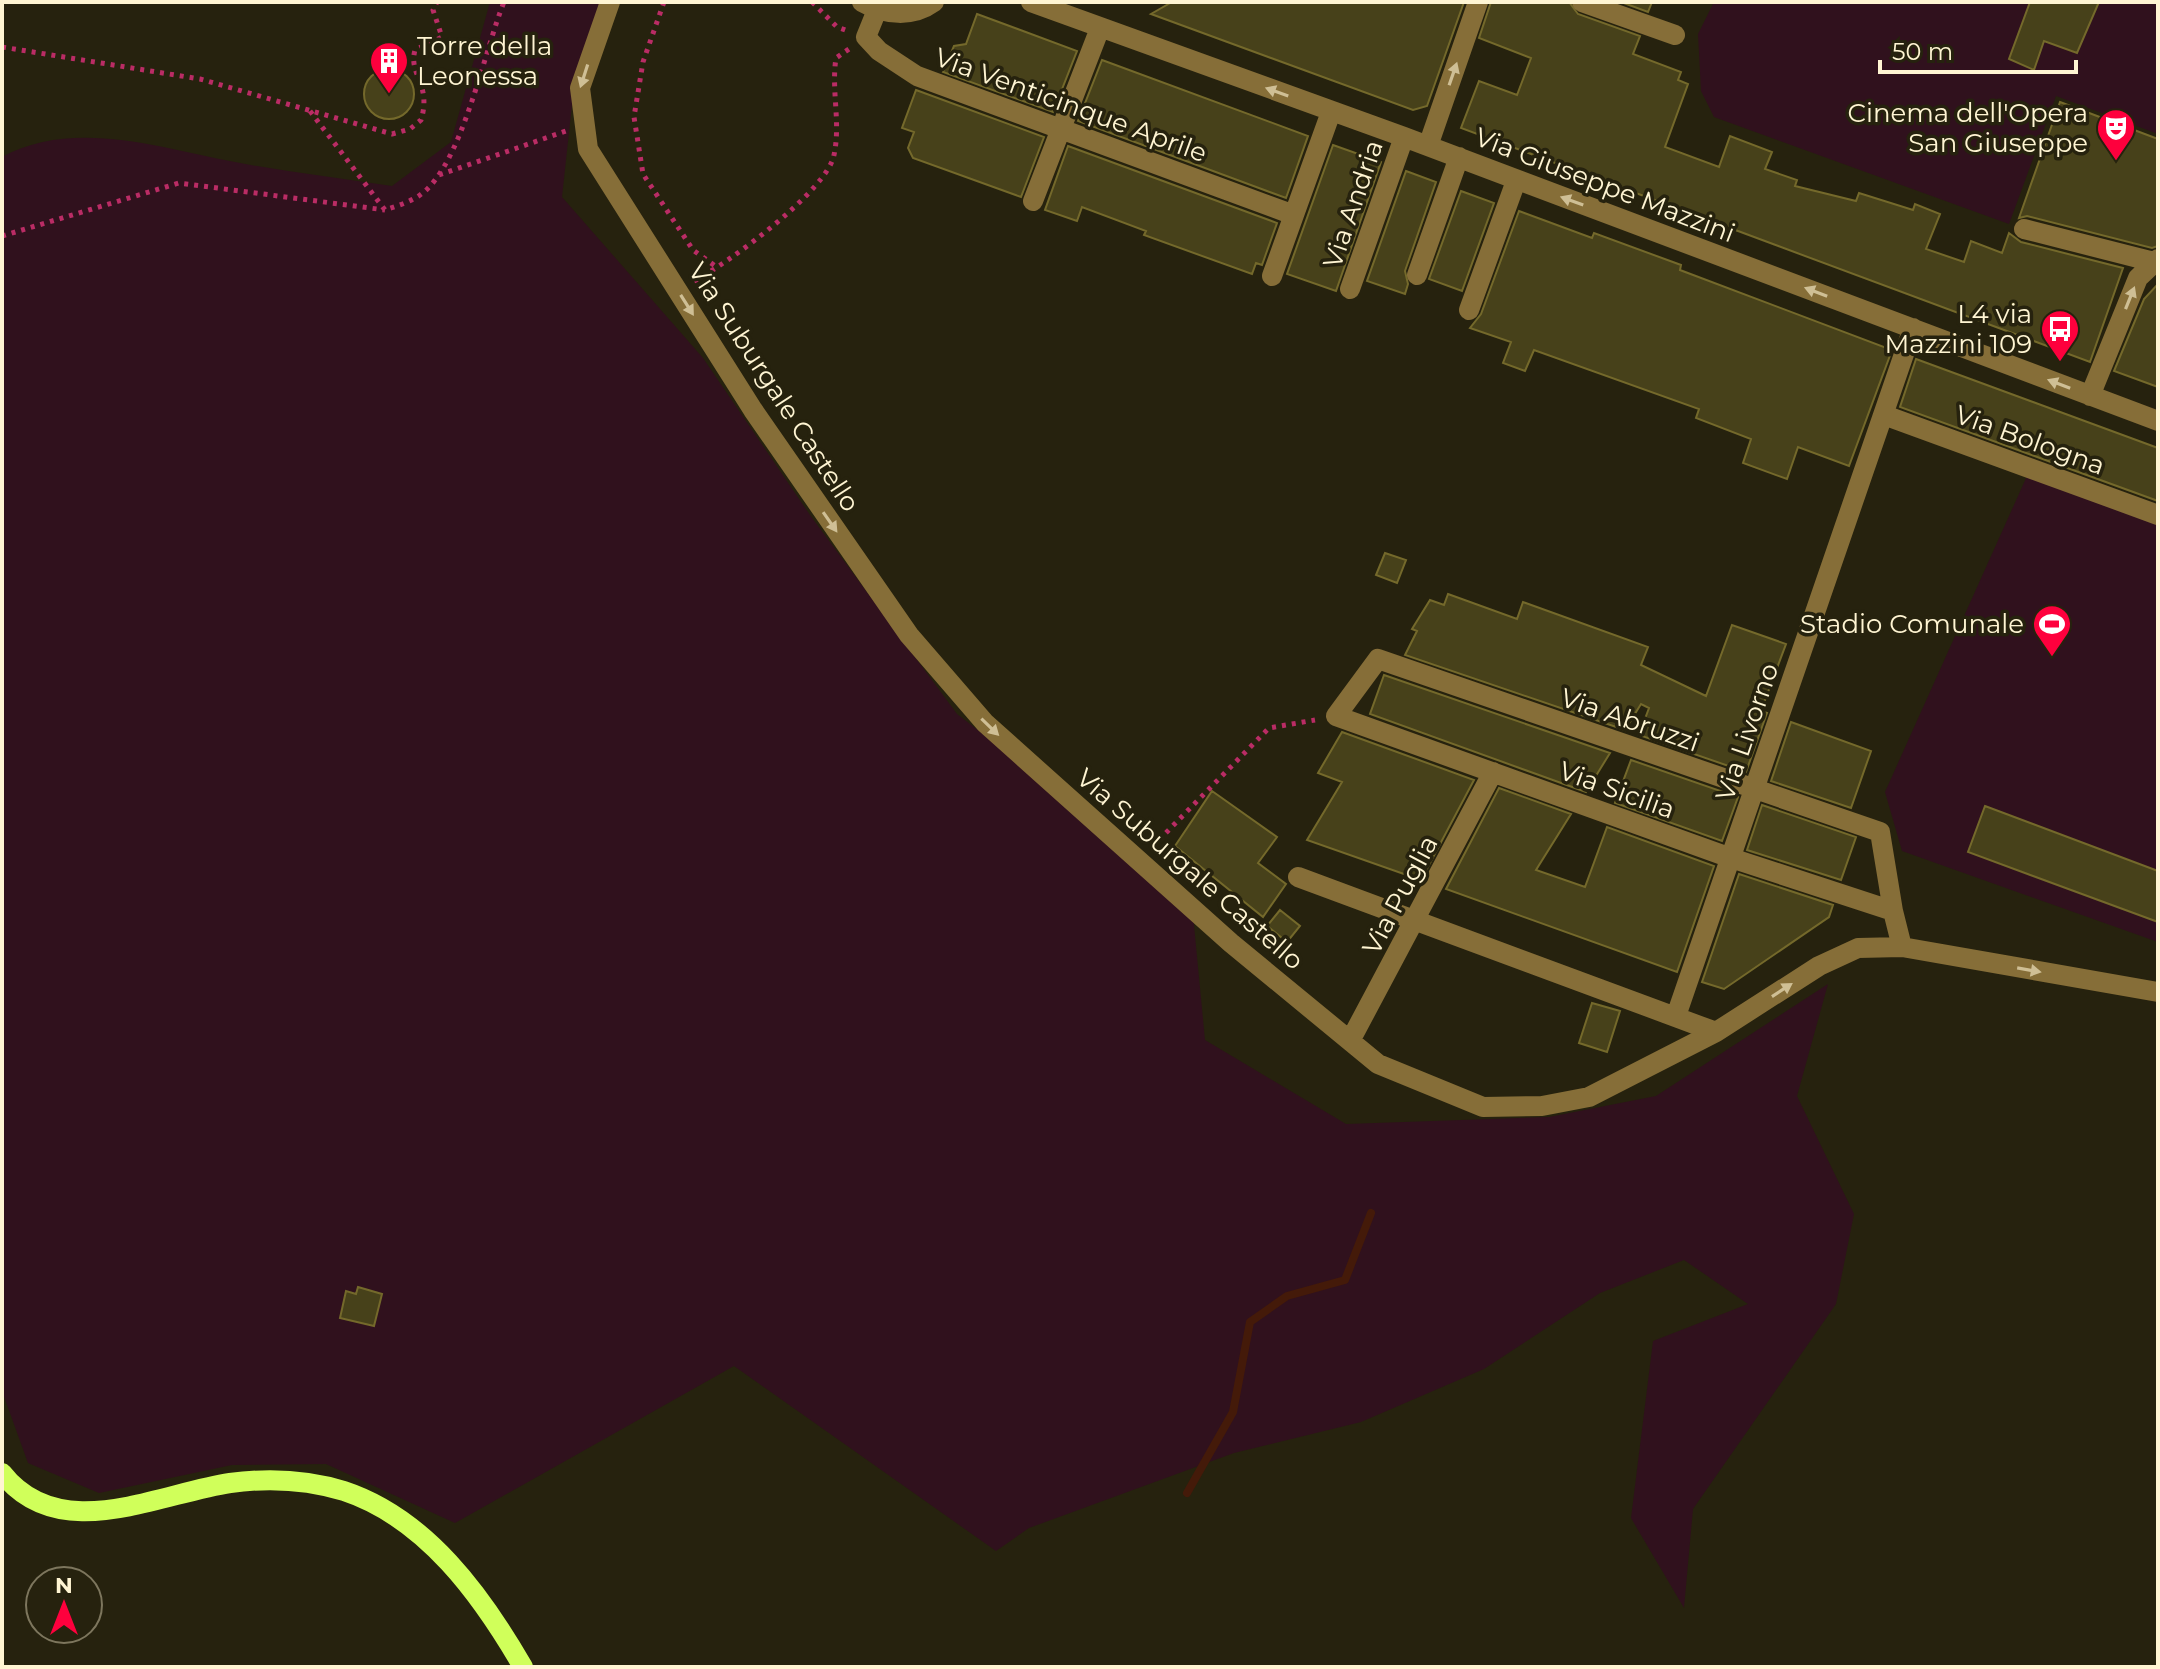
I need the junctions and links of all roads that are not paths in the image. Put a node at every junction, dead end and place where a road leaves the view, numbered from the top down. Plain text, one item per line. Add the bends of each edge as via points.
1 (610, 2) edge
2 (934, 2) edge
3 (1031, 2) edge
4 (1478, 2) edge
5 (1582, 2) edge
6 (869, 6) edge
7 (1100, 28) junction
8 (1675, 35) dead end
9 (1331, 112) junction
10 (1061, 131) junction
11 (1404, 137) junction
12 (1428, 146) junction
13 (1459, 157) junction
14 (1516, 181) junction
15 (1033, 201) dead end
16 (1294, 215) junction
17 (2024, 229) dead end
18 (2156, 260) edge
19 (1417, 275) dead end
20 (1272, 276) dead end
21 (1350, 289) dead end
22 (1469, 310) dead end
23 (1913, 328) junction
24 (2090, 396) junction
25 (1884, 415) junction
26 (2158, 421) edge
27 (2158, 515) edge
28 (1336, 716) joint
29 (1493, 772) junction
30 (1754, 791) junction
31 (1731, 858) junction
32 (1298, 877) dead end
33 (1893, 911) junction
34 (1416, 921) junction
35 (1902, 947) junction
36 (2158, 992) edge
37 (1676, 1016) junction
38 (1716, 1032) junction
39 (1350, 1041) junction
40 (2, 1473) edge
41 (523, 1667) edge

1 -> 39 street, Via Suburgale Castello via 580,88 588,149 753,410 909,635 985,723
2 - 6 street via 901,14
3 - 7 street, Via Giuseppe Mazzini
12 -> 4 street
5 - 8 street
6 - 10 street, Via Venticinque Aprile via 866,37 917,76
9 -> 7 street, Via Giuseppe Mazzini
7 - 10 street
9 - 11 street, Via Giuseppe Mazzini
9 - 16 street
10 - 15 street
10 - 16 street, Via Venticinque Aprile
11 - 12 street, Via Giuseppe Mazzini
11 - 21 street, Via Andria
12 - 13 street, Via Giuseppe Mazzini
13 - 14 street, Via Giuseppe Mazzini
13 - 19 street
14 - 22 street
23 -> 14 street, Via Giuseppe Mazzini
16 - 20 street
17 - 18 street
24 -> 18 street via 2138,278
24 -> 23 street, Via Giuseppe Mazzini
23 - 25 street, Via Livorno
24 - 26 street, Via Giuseppe Mazzini
25 - 27 street, Via Bologna
25 - 30 street, Via Livorno
28 - 29 street, Via Sicilia
28 - 30 street, Via Abruzzi via 1378,659
29 - 31 street, Via Sicilia
29 - 34 street, Via Puglia
30 - 31 street, Via Livorno
30 - 33 street, Via Abruzzi via 1880,832
31 - 33 street, Via Sicilia
31 - 37 street, Via Livorno
32 - 34 street
33 - 35 street
34 - 37 street
34 - 39 street, Via Puglia
35 -> 36 street, Via Suburgale Castello
38 -> 35 street, Via Suburgale Castello via 1819,966 1858,948
37 - 38 street
38 - 39 street, Via Suburgale Castello via 1589,1097 1542,1106 1483,1107 1378,1064
40 - 41 main road via 27,1498 74,1511 113,1509 249,1481 344,1491 395,1516 431,1544 487,1612

